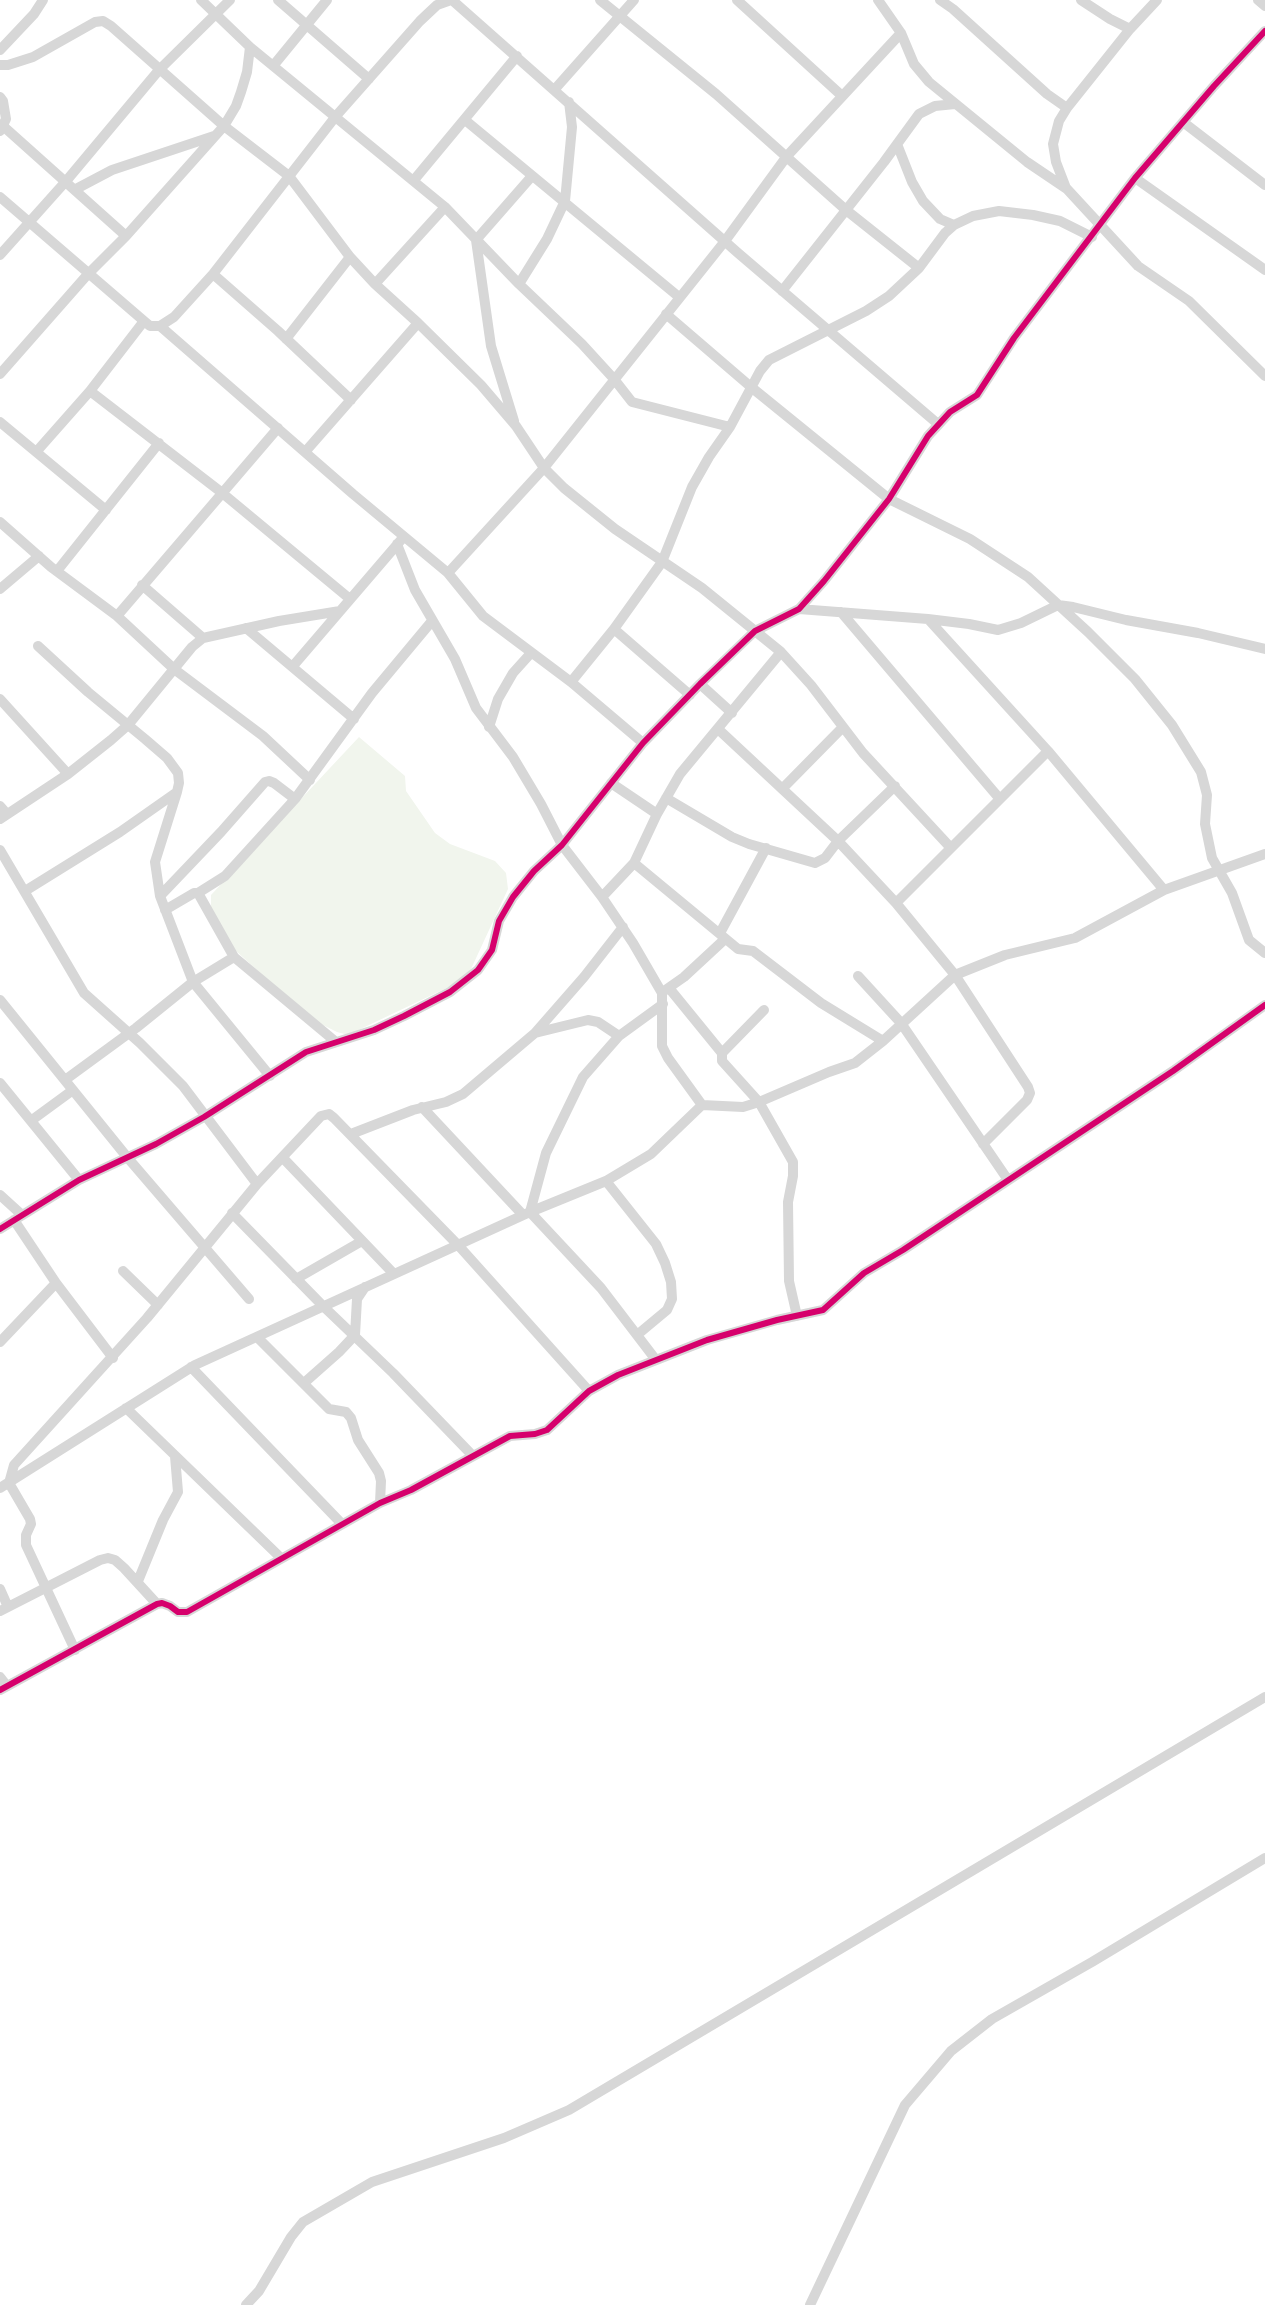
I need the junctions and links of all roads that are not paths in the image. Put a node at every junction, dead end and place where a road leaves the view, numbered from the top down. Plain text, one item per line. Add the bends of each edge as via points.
1 (44, 0) edge
2 (202, 0) edge
3 (230, 0) edge
4 (278, 0) edge
5 (326, 0) edge
6 (452, 0) edge
7 (600, 0) edge
8 (634, 0) edge
9 (736, 0) edge
10 (878, 0) edge
11 (941, 0) edge
12 (1081, 0) edge
13 (1157, 0) edge
14 (1258, 0) edge
15 (434, 2) edge
16 (1265, 6) edge
17 (217, 13) junction
18 (620, 16) junction
19 (307, 24) junction
20 (1130, 29) junction
21 (1265, 30) edge
22 (902, 33) junction
23 (250, 47) junction
24 (0, 50) edge
25 (517, 56) junction
26 (0, 65) edge
27 (273, 66) junction
28 (158, 70) junction
29 (369, 79) junction
30 (554, 89) junction
31 (842, 96) junction
32 (0, 97) edge
33 (569, 102) junction
34 (955, 104) junction
35 (1067, 108) junction
36 (336, 116) junction
37 (465, 120) junction
38 (1183, 122) junction
39 (224, 126) junction
40 (1, 129) edge
41 (215, 136) junction
42 (897, 144) junction
43 (787, 156) junction
44 (288, 176) junction
45 (532, 176) junction
46 (1135, 178) junction
47 (66, 180) junction
48 (414, 180) junction
49 (1265, 185) edge
50 (76, 189) junction
51 (1067, 189) junction
52 (0, 197) edge
53 (565, 201) junction
54 (445, 207) junction
55 (846, 210) junction
56 (29, 222) junction
57 (954, 225) junction
58 (1100, 226) junction
59 (126, 236) junction
60 (1092, 237) junction
61 (476, 240) junction
62 (725, 241) junction
63 (0, 254) edge
64 (350, 257) junction
65 (919, 268) junction
66 (1265, 270) edge
67 (88, 274) junction
68 (213, 274) junction
69 (375, 284) junction
70 (519, 284) junction
71 (782, 291) junction
72 (679, 297) junction
73 (666, 314) junction
74 (144, 322) junction
75 (418, 323) junction
76 (160, 326) junction
77 (828, 330) junction
78 (286, 339) junction
79 (0, 374) edge
80 (1265, 376) edge
81 (614, 379) junction
82 (751, 387) junction
83 (90, 391) junction
84 (350, 400) junction
85 (0, 422) edge
86 (938, 424) junction
87 (516, 426) junction
88 (278, 428) junction
89 (730, 428) junction
90 (159, 443) junction
91 (37, 451) junction
92 (306, 452) junction
93 (544, 468) junction
94 (221, 492) junction
95 (888, 499) junction
96 (106, 510) junction
97 (0, 522) edge
98 (400, 540) junction
99 (39, 556) junction
100 (662, 562) junction
101 (57, 571) junction
102 (448, 573) junction
103 (142, 585) junction
104 (0, 589) edge
105 (350, 599) junction
106 (1058, 606) junction
107 (800, 609) junction
108 (340, 611) junction
109 (840, 612) junction
110 (117, 616) junction
111 (928, 619) junction
112 (432, 621) junction
113 (246, 628) junction
114 (614, 629) junction
115 (755, 631) junction
116 (203, 638) junction
117 (38, 646) dead end
118 (1265, 649) edge
119 (781, 652) junction
120 (531, 653) junction
121 (293, 666) junction
122 (174, 669) junction
123 (571, 682) junction
124 (700, 684) junction
125 (690, 695) junction
126 (0, 699) edge
127 (732, 713) junction
128 (354, 719) junction
129 (128, 725) junction
130 (490, 727) junction
131 (843, 727) junction
132 (718, 729) junction
133 (643, 742) junction
134 (1048, 751) junction
135 (68, 774) junction
136 (310, 780) junction
137 (611, 783) junction
138 (895, 786) junction
139 (782, 789) junction
140 (177, 792) junction
141 (666, 798) junction
142 (999, 798) junction
143 (295, 799) junction
144 (0, 806) edge
145 (656, 814) junction
146 (4, 817) edge
147 (838, 841) junction
148 (562, 845) junction
149 (950, 846) junction
150 (766, 848) junction
151 (0, 850) edge
152 (1265, 854) edge
153 (634, 863) junction
154 (1221, 871) junction
155 (1164, 890) junction
156 (26, 892) junction
157 (198, 893) junction
158 (160, 896) junction
159 (602, 897) junction
160 (896, 903) junction
161 (165, 910) junction
162 (622, 927) junction
163 (722, 936) junction
164 (1265, 953) edge
165 (234, 957) junction
166 (955, 975) junction
167 (858, 976) dead end
168 (193, 982) junction
169 (664, 995) junction
170 (0, 1000) edge
171 (1265, 1005) edge
172 (764, 1010) dead end
173 (901, 1023) junction
174 (129, 1033) junction
175 (534, 1033) junction
176 (618, 1036) junction
177 (883, 1041) junction
178 (336, 1042) junction
179 (722, 1054) junction
180 (270, 1076) junction
181 (65, 1080) junction
182 (0, 1083) edge
183 (73, 1090) junction
184 (759, 1102) junction
185 (702, 1105) junction
186 (422, 1107) junction
187 (204, 1117) junction
188 (32, 1120) junction
189 (351, 1134) junction
190 (983, 1144) junction
191 (128, 1157) junction
192 (283, 1158) junction
193 (79, 1180) junction
194 (1008, 1180) junction
195 (606, 1181) junction
196 (256, 1184) junction
197 (0, 1195) edge
198 (232, 1213) junction
199 (527, 1213) junction
200 (18, 1217) junction
201 (0, 1229) edge
202 (362, 1241) junction
203 (458, 1245) junction
204 (205, 1247) junction
205 (123, 1271) dead end
206 (393, 1274) junction
207 (296, 1279) junction
208 (56, 1283) junction
209 (364, 1287) junction
210 (249, 1299) dead end
211 (158, 1305) junction
212 (323, 1306) junction
213 (797, 1316) junction
214 (637, 1335) junction
215 (355, 1336) junction
216 (257, 1337) junction
217 (0, 1342) edge
218 (113, 1358) junction
219 (656, 1360) junction
220 (191, 1367) junction
221 (304, 1383) junction
222 (589, 1391) junction
223 (126, 1408) junction
224 (472, 1455) junction
225 (175, 1456) junction
226 (4, 1486) edge
227 (380, 1502) junction
228 (342, 1524) junction
229 (281, 1558) junction
230 (138, 1582) junction
231 (46, 1588) junction
232 (0, 1589) edge
233 (157, 1604) junction
234 (4, 1609) edge
235 (75, 1650) junction
236 (0, 1677) edge
237 (3, 1688) edge
238 (1265, 1697) edge
239 (1265, 1858) edge
240 (246, 2305) edge
241 (810, 2305) edge

1 - 24 street
2 - 17 street
3 - 17 street
4 - 19 street
5 - 19 street
6 - 15 street
6 - 25 street
7 - 18 street
8 - 18 street
9 - 31 street
10 - 22 street
11 - 35 street
12 - 20 street
13 - 20 street
14 - 16 street
15 - 29 street
17 - 23 street
17 - 28 street
18 - 30 street
18 - 43 street
19 - 27 street
19 - 29 street
20 - 35 street
21 - 38 street
22 - 31 street
22 - 34 street via 914,64
23 - 27 street
23 - 39 street via 241,92
25 - 30 street
25 - 37 street
26 - 28 street via 33,58 95,22 103,21
27 - 36 street
28 - 39 street
28 - 47 street
29 - 36 street
30 - 33 street
31 - 43 street
32 - 40 street via 6,119
33 - 53 street via 572,127
33 - 62 street
34 - 42 street via 935,106 919,114
34 - 51 street via 1027,162
35 - 51 street via 1053,144
36 - 44 street
36 - 48 street
37 - 45 street
37 - 48 street
38 - 46 street
38 - 49 street
39 - 41 street
39 - 44 street
40 - 47 street
41 - 50 street via 112,170
41 - 59 street
42 - 55 street
42 - 57 street via 923,202 940,219
43 - 55 street
43 - 62 street
44 - 64 street
44 - 68 street
45 - 53 street
45 - 61 street
46 - 58 street
46 - 66 street
47 - 50 street
47 - 56 street
48 - 54 street
50 - 59 street
51 - 58 street
52 - 56 street
53 - 70 street via 547,239
53 - 72 street
54 - 61 street
54 - 69 street
55 - 65 street
55 - 71 street
56 - 63 street
56 - 67 street
57 - 60 street via 973,216 999,211 1060,221
57 - 65 street
58 - 60 street
58 - 80 street via 1138,266 1206,316
59 - 67 street
60 - 86 street via 1014,338 977,395
61 - 70 street
61 - 87 street via 492,346
62 - 71 street
62 - 72 street
64 - 69 street
64 - 78 street
65 - 77 street via 889,296
67 - 74 street
67 - 79 street
68 - 76 street via 174,317
68 - 78 street
69 - 75 street
70 - 81 street
71 - 77 street
72 - 73 street
73 - 81 street
73 - 82 street
74 - 76 street
74 - 83 street
75 - 84 street
75 - 87 street via 481,384
76 - 88 street
77 - 82 street via 770,360
77 - 86 street
78 - 84 street
81 - 89 street via 632,402
81 - 93 street
82 - 89 street
82 - 95 street
83 - 90 street
83 - 91 street
84 - 92 street
85 - 91 street
86 - 95 street
87 - 93 street
88 - 92 street
88 - 94 street
89 - 100 street via 692,487
90 - 94 street
90 - 96 street
91 - 96 street
92 - 98 street
93 - 100 street via 615,529
93 - 102 street
94 - 103 street
94 - 105 street
95 - 106 street via 963,535 1005,561 1028,577
95 - 107 street
96 - 101 street
97 - 99 street
98 - 102 street
98 - 105 street
98 - 112 street via 415,590
99 - 101 street
99 - 104 street
100 - 114 street
100 - 115 street via 702,588
101 - 110 street
102 - 120 street via 483,616
103 - 110 street
103 - 116 street
105 - 108 street
106 - 111 street via 998,630
106 - 118 street via 1074,606
106 - 154 street via 1135,679 1192,755 1201,772 1207,796 1205,824 1212,858
107 - 109 street
107 - 115 street
108 - 113 street
108 - 121 street
109 - 111 street
109 - 142 street
110 - 122 street
111 - 134 street
112 - 128 street
112 - 130 street via 455,659 476,708
113 - 116 street
113 - 121 street
114 - 123 street
114 - 125 street
115 - 119 street
115 - 124 street
116 - 122 street
117 - 129 street
119 - 127 street
119 - 131 street
120 - 123 street
120 - 130 street via 498,699
121 - 128 street
122 - 129 street
122 - 136 street via 263,736
123 - 133 street
124 - 125 street
124 - 127 street
125 - 133 street
126 - 135 street
127 - 132 street
128 - 136 street
129 - 135 street
129 - 140 street via 167,758 178,773
130 - 148 street via 513,757
131 - 138 street
131 - 139 street
132 - 139 street
132 - 141 street via 680,774
133 - 137 street
134 - 142 street
134 - 155 street
135 - 146 street
136 - 143 street
137 - 145 street
137 - 148 street
138 - 147 street
138 - 149 street
139 - 147 street
140 - 156 street
140 - 158 street via 154,862
141 - 145 street
141 - 150 street via 732,836
142 - 149 street
143 - 157 street via 225,876
143 - 158 street via 274,783 265,782
144 - 146 street
145 - 153 street
147 - 150 street via 825,858 815,863
147 - 160 street
148 - 159 street
148 - 178 street via 534,871 513,897 499,920 492,950 478,970 450,992 404,1016
149 - 160 street
150 - 163 street
151 - 156 street
152 - 154 street
153 - 159 street
153 - 163 street
154 - 155 street
154 - 164 street via 1249,940
155 - 166 street via 1076,938 1005,955
156 - 174 street via 84,993
157 - 161 street
157 - 165 street
158 - 161 street
159 - 162 street
160 - 166 street
161 - 168 street
162 - 169 street
162 - 175 street via 584,977
163 - 169 street
163 - 177 street via 738,949 753,951 821,1002
165 - 168 street
165 - 178 street
166 - 173 street
166 - 190 street via 1030,1093 1027,1100
167 - 173 street
168 - 174 street
168 - 180 street
169 - 176 street
169 - 179 street
169 - 185 street via 662,1046
170 - 181 street
171 - 194 street via 1173,1071
172 - 179 street
173 - 177 street
173 - 190 street
174 - 181 street
174 - 187 street via 183,1086
175 - 176 street via 588,1020 598,1022
175 - 186 street via 463,1094
176 - 199 street via 583,1077 546,1153
177 - 184 street via 855,1063
178 - 180 street via 306,1052
179 - 184 street via 722,1061
180 - 187 street
181 - 183 street
182 - 188 street
183 - 188 street
183 - 191 street
184 - 185 street via 744,1107
184 - 213 street via 792,1162 788,1202 789,1281
185 - 195 street via 651,1154
186 - 189 street
186 - 199 street
187 - 191 street
187 - 196 street
188 - 193 street
189 - 192 street via 329,1114 321,1116
189 - 203 street
190 - 194 street
191 - 193 street
191 - 204 street
192 - 196 street
192 - 202 street
193 - 200 street
194 - 213 street via 864,1273 823,1310
195 - 199 street
195 - 214 street via 656,1244 671,1282 672,1299 668,1310
196 - 198 street
197 - 200 street
198 - 204 street
198 - 207 street
199 - 203 street
199 - 214 street via 601,1288
200 - 201 street
200 - 208 street
202 - 206 street
202 - 207 street
203 - 206 street
203 - 222 street
204 - 210 street
204 - 211 street
205 - 211 street
206 - 209 street
207 - 212 street
208 - 217 street
208 - 218 street
209 - 212 street
209 - 215 street via 357,1299
211 - 218 street
212 - 215 street
212 - 216 street
213 - 219 street via 707,1340
214 - 219 street
215 - 221 street
215 - 224 street
216 - 220 street
216 - 221 street
218 - 226 street via 22,1455
219 - 222 street
220 - 223 street
220 - 228 street
221 - 227 street via 329,1409 346,1412 351,1418 358,1440 379,1473
222 - 224 street via 547,1430 510,1436
223 - 225 street
223 - 226 street
224 - 227 street via 411,1490
225 - 229 street
225 - 230 street via 178,1492
226 - 231 street via 30,1519 26,1545
227 - 228 street
228 - 229 street
229 - 233 street via 187,1612
230 - 231 street via 115,1560 108,1558
230 - 233 street
231 - 234 street
231 - 235 street
232 - 234 street
233 - 235 street
235 - 237 street
236 - 237 street
238 - 240 street via 569,2110 504,2138 372,2182 303,2222 291,2236 259,2291
239 - 241 street via 992,2019 951,2051 905,2105

